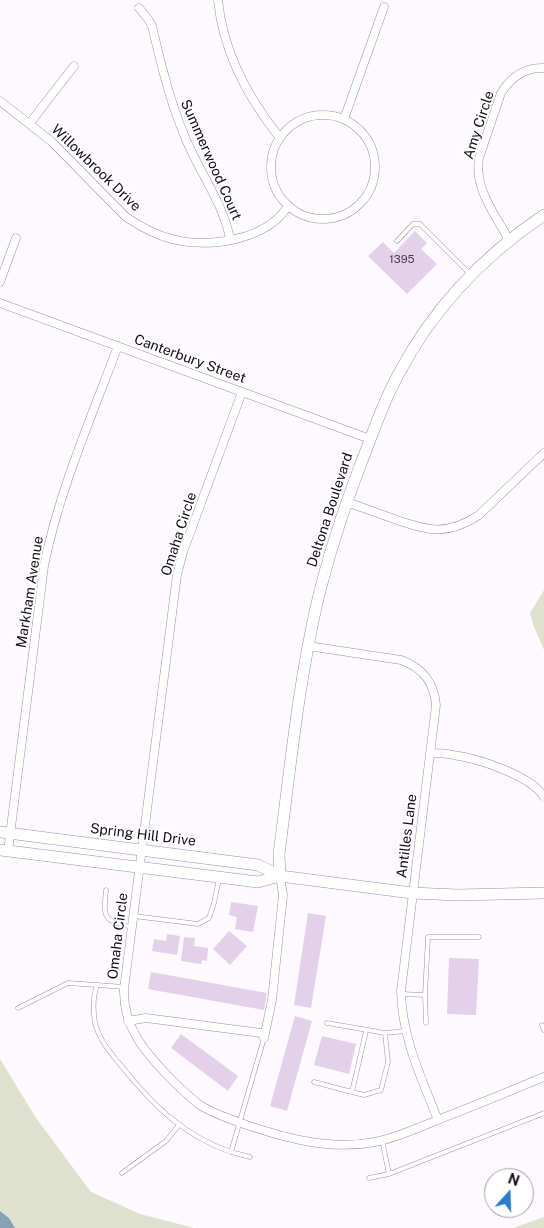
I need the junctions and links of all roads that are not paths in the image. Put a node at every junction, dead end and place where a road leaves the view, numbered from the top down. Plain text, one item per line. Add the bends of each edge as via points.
1 (218, 0) edge
2 (384, 7) dead end
3 (139, 8) dead end
4 (74, 66) dead end
5 (544, 68) edge
6 (0, 102) edge
7 (344, 119) junction
8 (30, 123) junction
9 (280, 138) junction
10 (288, 206) junction
11 (544, 215) edge
12 (16, 238) dead end
13 (230, 239) junction
14 (509, 240) junction
15 (397, 241) dead end
16 (471, 275) junction
17 (0, 282) edge
18 (0, 303) edge
19 (118, 346) junction
20 (242, 392) junction
21 (370, 439) junction
22 (544, 453) edge
23 (347, 502) junction
24 (308, 646) junction
25 (430, 753) junction
26 (544, 797) edge
27 (5, 833) edge
28 (141, 850) junction
29 (4, 851) edge
30 (140, 868) junction
31 (219, 876) junction
32 (280, 876) junction
33 (106, 890) dead end
34 (412, 893) junction
35 (544, 893) edge
36 (134, 916) junction
37 (132, 927) junction
38 (478, 937) dead end
39 (97, 985) junction
40 (124, 987) junction
41 (401, 994) junction
42 (425, 995) junction
43 (18, 1008) dead end
44 (128, 1021) junction
45 (327, 1023) dead end
46 (426, 1023) dead end
47 (542, 1025) dead end
48 (544, 1030) edge
49 (366, 1031) junction
50 (405, 1031) junction
51 (385, 1033) junction
52 (264, 1038) junction
53 (544, 1077) edge
54 (314, 1082) dead end
55 (352, 1092) junction
56 (544, 1114) edge
57 (438, 1120) junction
58 (240, 1123) junction
59 (179, 1125) junction
60 (382, 1140) junction
61 (231, 1152) junction
62 (250, 1157) dead end
63 (122, 1173) dead end
64 (389, 1174) junction
65 (369, 1178) dead end

1 - 9 street via 223,31 239,76 263,117
2 - 7 street
3 - 13 street, Summerwood Court via 152,26 173,105 199,168 222,209
4 - 8 street
5 - 14 street, Amy Circle via 519,73 506,86 479,158 478,180
6 - 8 street, Willowbrook Drive
7 - 9 street via 324,114 304,118
7 - 10 street via 363,133 373,151 375,173 368,192 354,209 334,218 313,218
8 - 13 street, Willowbrook Drive via 140,227 192,243
9 - 10 street via 274,153 273,176 275,186
10 - 13 street, Willowbrook Drive via 266,228
11 - 14 main road, Deltona Boulevard
12 - 17 street
14 - 16 main road, Deltona Boulevard
15 - 16 lane via 413,224 420,224
16 - 21 main road, Deltona Boulevard via 432,320 414,347
18 - 19 street, Canterbury Street
19 - 20 street, Canterbury Street
19 - 27 street, Markham Avenue via 50,538
20 - 21 street, Canterbury Street
20 - 28 street, Omaha Circle via 177,575
21 - 23 main road, Deltona Boulevard
22 - 23 street via 479,515 455,528 421,528
23 - 24 main road, Deltona Boulevard via 327,563
24 - 25 street, Antilles Lane via 402,660 421,670 435,695
24 - 32 main road, Deltona Boulevard via 279,854
25 - 26 street via 452,754 495,766 531,783
25 - 34 street, Antilles Lane
27 - 28 main road, Spring Hill Drive
27 - 29 street, Markham Avenue
28 - 30 street, Omaha Circle
28 - 32 main road, Spring Hill Drive via 258,866
29 - 30 main road, Spring Hill Drive
30 - 31 main road, Spring Hill Drive
30 - 36 street, Omaha Circle
31 - 32 main road, Spring Hill Drive via 258,882
31 - 36 lane via 209,918 198,924
32 - 34 main road, Spring Hill Drive
32 - 52 street via 283,895 272,1000
33 - 37 lane via 106,917 112,922
34 - 35 main road, Spring Hill Drive
34 - 41 street, Antilles Lane
36 - 37 street, Omaha Circle
37 - 40 street, Omaha Circle
38 - 42 lane via 428,937
39 - 40 lane
39 - 43 lane via 68,983
39 - 59 lane via 94,996 96,1023 103,1042 147,1097
40 - 44 street, Omaha Circle
41 - 42 lane
41 - 50 street, Antilles Lane
42 - 46 lane
44 - 52 street via 146,1018 180,1021 261,1033
44 - 58 street, Omaha Circle via 158,1066 180,1088 206,1108
45 - 49 lane
47 - 48 lane
49 - 51 lane
49 - 55 lane
50 - 51 lane
50 - 57 street, Antilles Lane
51 - 55 lane via 388,1062 381,1090 364,1095
52 - 58 lane
53 - 57 street, Omaha Circle
54 - 55 lane
56 - 64 lane
57 - 60 street, Omaha Circle
58 - 60 street, Omaha Circle via 279,1136 327,1144 350,1145
58 - 61 lane
59 - 61 lane
59 - 63 lane via 166,1141
60 - 64 lane
61 - 62 lane
64 - 65 lane

